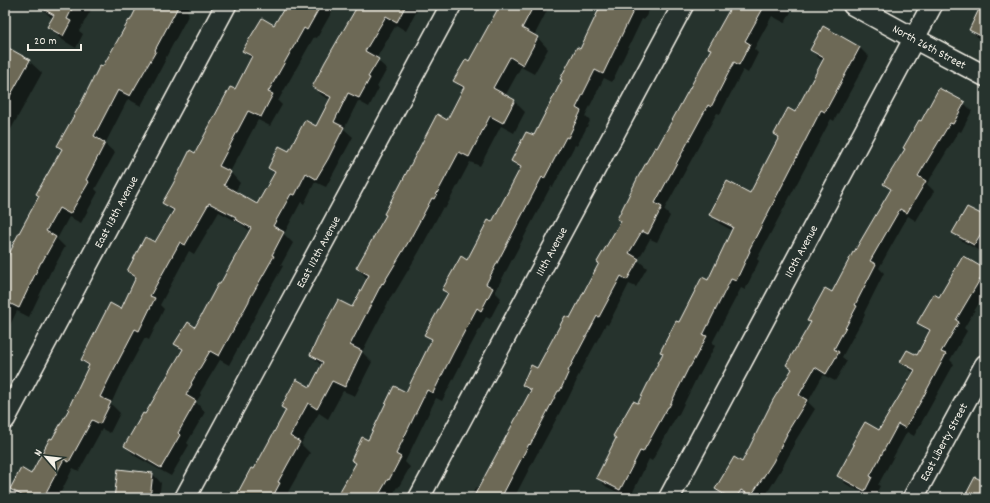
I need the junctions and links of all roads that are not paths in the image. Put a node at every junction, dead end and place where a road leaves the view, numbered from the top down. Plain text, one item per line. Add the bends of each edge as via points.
1 (226, 5) edge
2 (451, 5) edge
3 (683, 5) edge
4 (853, 5) edge
5 (932, 5) edge
6 (915, 39) junction
7 (985, 76) edge
8 (985, 365) edge
9 (5, 418) edge
10 (185, 498) edge
11 (419, 498) edge
12 (669, 498) edge
13 (913, 498) edge

1 - 9 street, East 113th Avenue
2 - 10 street, East 112th Avenue
3 - 11 street, 111th Avenue
4 - 6 street, North 26th Street
5 - 6 street, 110th Avenue
6 - 7 street, North 26th Street
6 - 12 street, 110th Avenue
8 - 13 street, East Liberty Street

